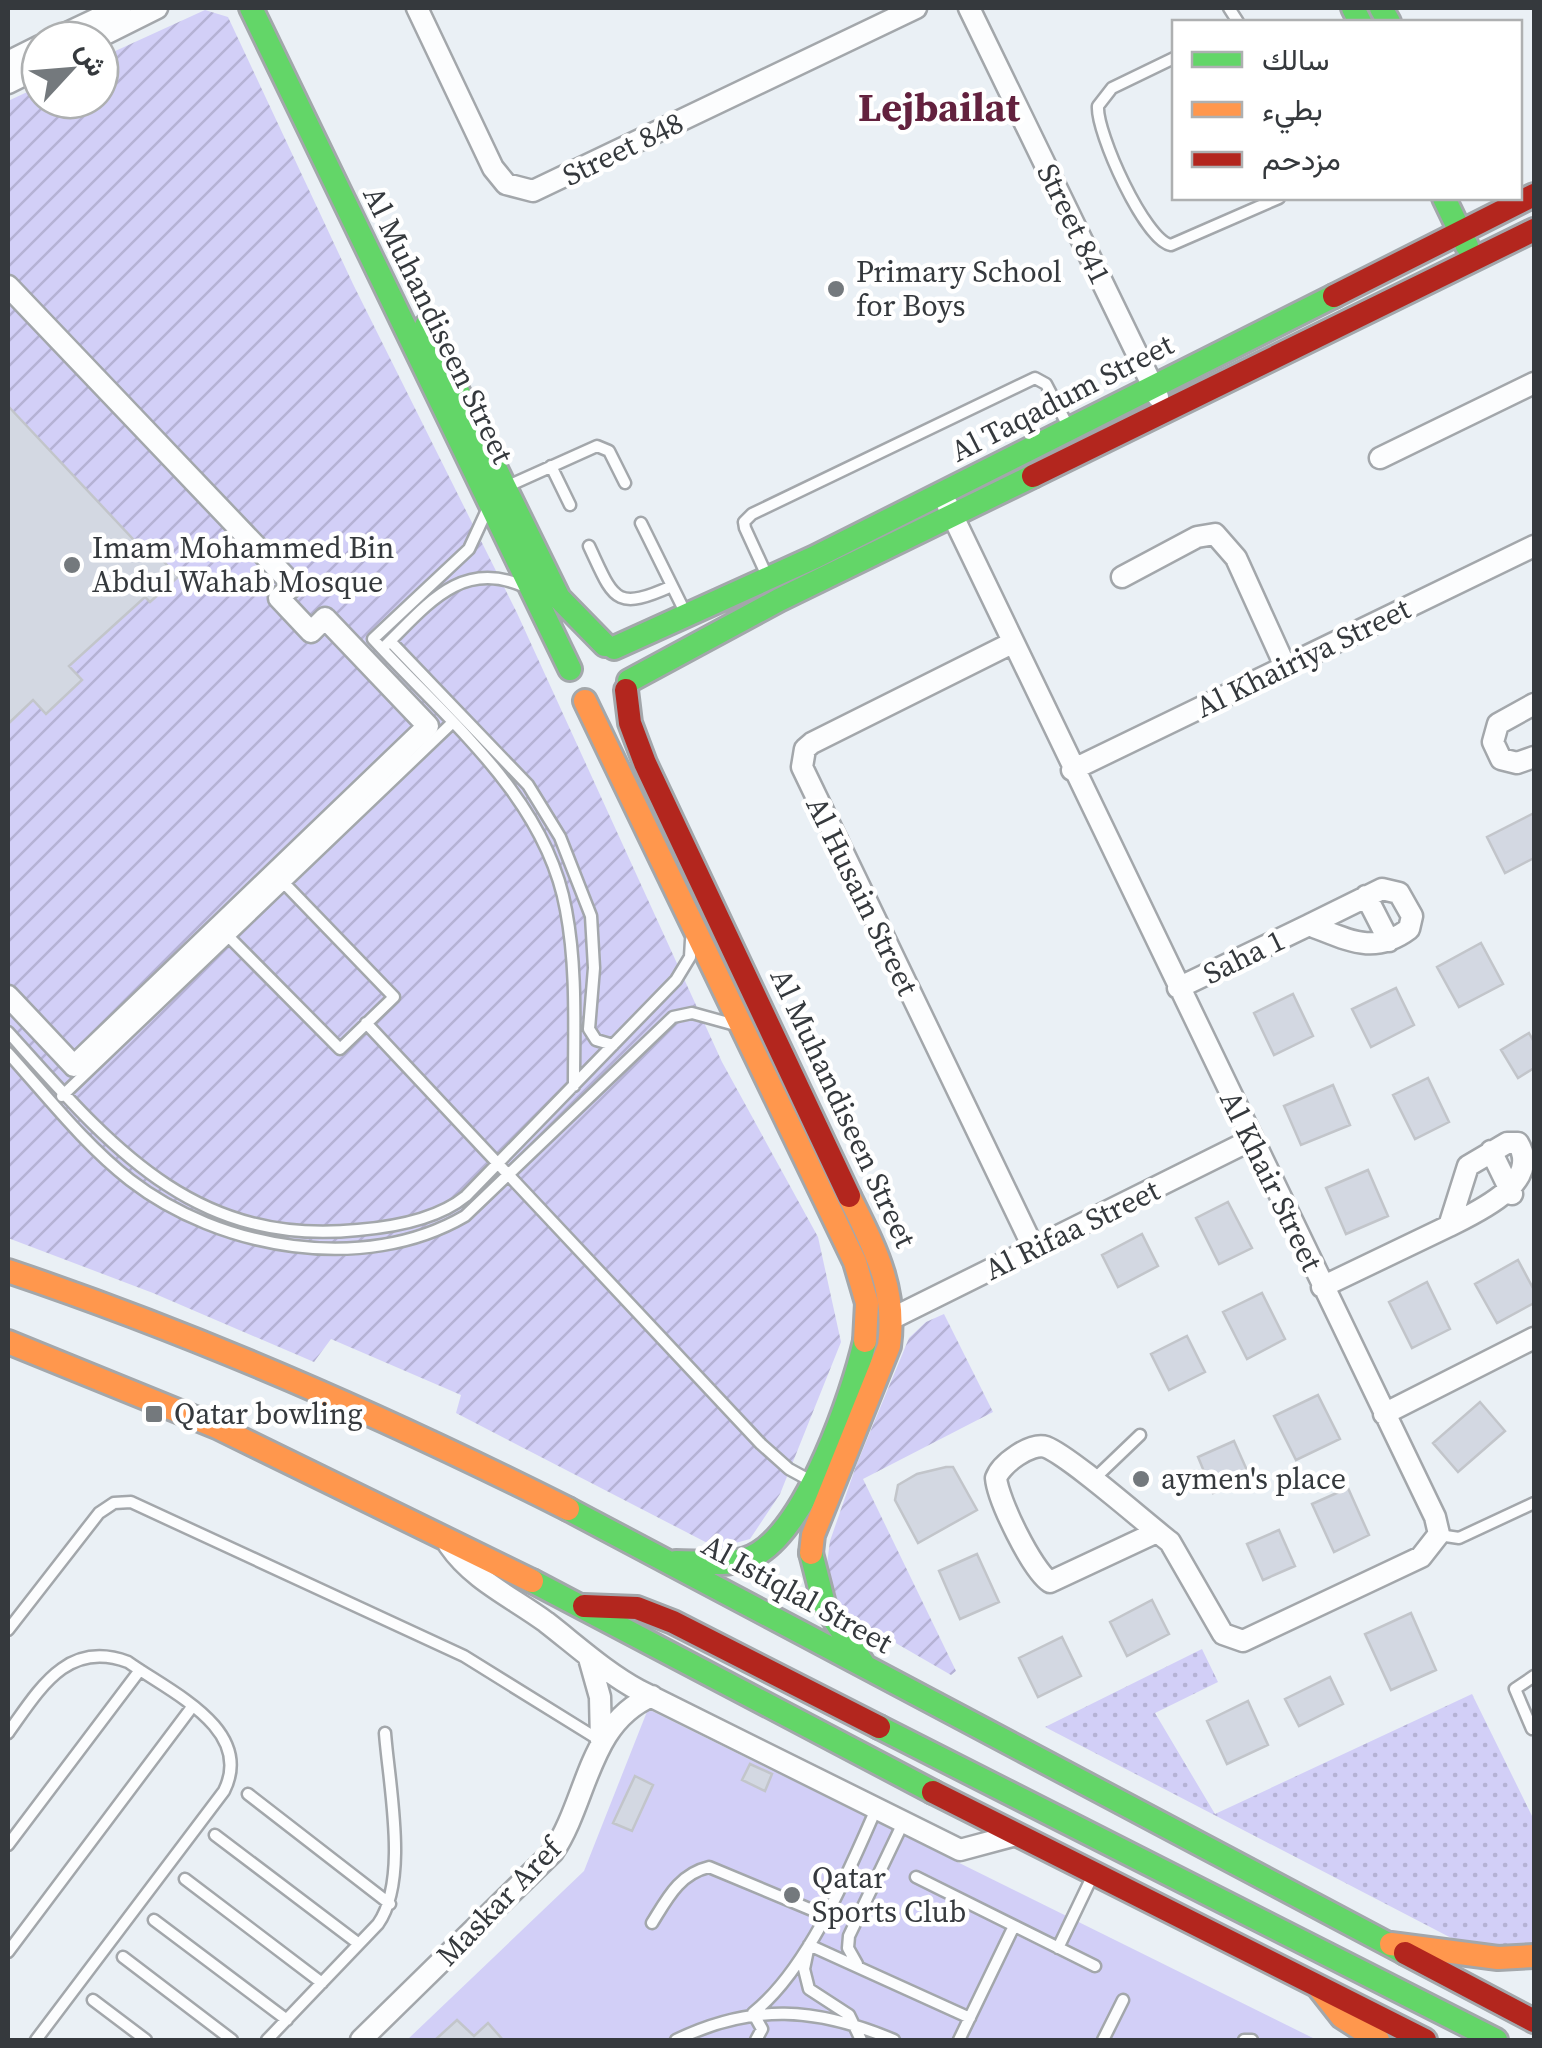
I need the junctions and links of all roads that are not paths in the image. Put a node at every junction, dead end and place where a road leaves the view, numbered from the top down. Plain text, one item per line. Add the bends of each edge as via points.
1 (120, 8) edge
2 (156, 8) edge
3 (241, 8) edge
4 (251, 8) edge
5 (271, 8) edge
6 (417, 8) edge
7 (862, 8) edge
8 (916, 8) edge
9 (969, 8) edge
10 (94, 20) edge
11 (120, 26) edge
12 (871, 27) junction
13 (262, 31) junction
14 (1172, 59) edge
15 (1534, 195) edge
16 (1274, 200) edge
17 (1445, 200) edge
18 (1474, 200) edge
19 (1484, 220) junction
20 (1534, 230) edge
21 (1460, 231) junction
22 (1498, 248) junction
23 (1474, 260) junction
24 (8, 286) edge
25 (1534, 383) edge
26 (1153, 386) junction
27 (1164, 409) junction
28 (1069, 428) junction
29 (1080, 451) junction
30 (1380, 458) dead end
31 (551, 466) junction
32 (625, 483) dead end
33 (942, 493) junction
34 (497, 494) junction
35 (570, 505) dead end
36 (952, 514) junction
37 (641, 523) dead end
38 (589, 546) dead end
39 (1534, 546) edge
40 (1122, 578) dead end
41 (672, 586) junction
42 (530, 589) junction
43 (774, 590) junction
44 (688, 617) junction
45 (1012, 643) junction
46 (386, 645) junction
47 (610, 647) junction
48 (1285, 666) junction
49 (570, 669) junction
50 (627, 685) junction
51 (585, 701) junction
52 (1533, 707) edge
53 (452, 723) junction
54 (1534, 757) edge
55 (1072, 770) junction
56 (284, 882) junction
57 (1366, 896) junction
58 (690, 919) junction
59 (1309, 925) junction
60 (228, 936) junction
61 (1389, 941) junction
62 (1178, 988) junction
63 (8, 996) edge
64 (764, 1009) junction
65 (366, 1023) junction
66 (740, 1026) junction
67 (8, 1032) edge
68 (613, 1045) junction
69 (8, 1053) edge
70 (574, 1086) junction
71 (64, 1094) junction
72 (54, 1104) junction
73 (1251, 1140) junction
74 (1490, 1151) junction
75 (498, 1164) junction
76 (509, 1175) junction
77 (1512, 1194) junction
78 (1450, 1226) junction
79 (1034, 1250) junction
80 (8, 1271) edge
81 (1322, 1287) junction
82 (894, 1318) junction
83 (1534, 1338) edge
84 (8, 1342) edge
85 (1384, 1414) junction
86 (1140, 1434) dead end
87 (812, 1481) junction
88 (1092, 1482) junction
89 (1534, 1503) edge
90 (1158, 1532) junction
91 (1438, 1534) junction
92 (442, 1536) junction
93 (676, 1562) junction
94 (584, 1606) junction
95 (8, 1630) edge
96 (589, 1658) junction
97 (864, 1666) junction
98 (140, 1670) junction
99 (1534, 1676) edge
100 (652, 1696) junction
101 (192, 1708) junction
102 (1532, 1729) dead end
103 (8, 1733) edge
104 (385, 1733) dead end
105 (601, 1741) junction
106 (248, 1794) dead end
107 (876, 1809) junction
108 (903, 1823) junction
109 (214, 1834) dead end
110 (1016, 1835) junction
111 (8, 1845) edge
112 (1093, 1874) junction
113 (916, 1877) dead end
114 (186, 1878) dead end
115 (390, 1904) junction
116 (824, 1914) junction
117 (154, 1920) dead end
118 (652, 1923) dead end
119 (1014, 1926) junction
120 (359, 1944) junction
121 (809, 1944) junction
122 (1392, 1944) junction
123 (1058, 1948) junction
124 (8, 1952) edge
125 (1534, 1956) edge
126 (123, 1957) dead end
127 (858, 1965) junction
128 (1095, 1966) dead end
129 (322, 1983) junction
130 (1320, 1988) junction
131 (93, 2000) dead end
132 (1123, 2000) dead end
133 (753, 2013) junction
134 (970, 2018) junction
135 (287, 2020) junction
136 (1534, 2021) edge
137 (855, 2024) junction
138 (36, 2040) edge
139 (146, 2040) edge
140 (232, 2040) edge
141 (267, 2040) edge
142 (361, 2040) edge
143 (676, 2040) edge
144 (756, 2040) edge
145 (861, 2040) edge
146 (894, 2040) edge
147 (959, 2040) edge
148 (1102, 2040) edge
149 (1244, 2040) edge
150 (1252, 2040) edge
151 (1378, 2040) edge
152 (1425, 2040) edge
153 (1496, 2040) edge

1 - 10 street
2 - 11 street
3 - 13 main road
4 - 13 main road, Al Muhandiseen Street
5 - 34 main road, Al Muhandiseen Street
6 - 12 street, Street 848 via 493,168 506,184 533,191
7 - 12 street
8 - 12 street, Street 848
9 - 26 street, Street 841
13 - 34 main road, Al Muhandiseen Street
14 - 16 lane via 1112,88 1098,106 1101,130 1149,232 1170,246
15 - 19 main road, Al Taqadum Street
17 - 21 main road
18 - 19 main road
19 - 21 main road, Al Taqadum Street
19 - 22 main road
20 - 22 main road, Al Taqadum Street
21 - 23 main road
21 - 26 main road, Al Taqadum Street
22 - 23 main road, Al Taqadum Street
23 - 27 main road, Al Taqadum Street
24 - 63 street via 292,585 279,598 311,632 325,618 428,726 74,1066
25 - 30 street
26 - 27 street, Street 841
26 - 28 main road, Al Taqadum Street
27 - 29 main road, Al Taqadum Street
28 - 29 lane
28 - 33 main road, Al Taqadum Street
28 - 43 lane via 1046,384 1035,378 752,514 745,528
29 - 36 main road, Al Taqadum Street
31 - 32 lane via 590,446 603,448
31 - 34 lane
31 - 35 lane
33 - 36 street, Al Khair Street
33 - 43 main road, Al Taqadum Street
34 - 42 main road, Al Muhandiseen Street
34 - 46 lane via 469,549 373,639
34 - 47 main road, Al Muhandiseen Street via 560,598
36 - 43 main road, Al Taqadum Street
36 - 45 street, Al Khair Street
37 - 41 lane
38 - 41 lane via 622,600 637,601
39 - 48 street, Al Khairiya Street
40 - 48 street via 1215,534 1236,558
41 - 44 lane
42 - 46 lane via 489,577 456,582
42 - 49 main road, Al Muhandiseen Street
43 - 44 main road, Al Taqadum Street
43 - 50 main road, Al Taqadum Street
44 - 47 main road, Al Taqadum Street
45 - 55 street, Al Khair Street
45 - 79 street, Al Husain Street via 812,743 802,767
46 - 53 lane
46 - 68 lane via 519,775 560,836 590,916 589,1029 596,1040
47 - 49 main road via 579,652
47 - 50 main road via 627,662
48 - 55 street, Al Khairiya Street
49 - 51 main road via 572,687
50 - 51 main road via 603,705
50 - 64 main road, Al Muhandiseen Street via 630,723 644,764
51 - 58 main road, Al Muhandiseen Street
52 - 54 street via 1498,724 1492,742 1501,759
53 - 56 lane
53 - 70 lane via 516,797 556,871 574,966
55 - 62 street, Al Khair Street
56 - 60 lane
56 - 65 lane via 394,997
57 - 59 street, Saha 1
57 - 61 street
57 - 61 street via 1391,889 1405,899 1412,924
58 - 66 main road, Al Muhandiseen Street
58 - 68 lane via 690,957 682,972
59 - 61 street, Saha 1 via 1365,946
59 - 62 street, Saha 1
60 - 65 lane via 340,1049
60 - 71 lane
62 - 73 street, Al Khair Street
64 - 66 lane
64 - 82 main road, Al Muhandiseen Street via 876,1246
65 - 75 lane
66 - 76 lane via 692,1013 673,1017
66 - 87 main road, Al Muhandiseen Street via 855,1262 868,1305 864,1345
67 - 71 lane
68 - 70 lane
69 - 72 lane
70 - 75 lane
71 - 72 lane
71 - 75 lane via 156,1181 248,1224 317,1233 417,1219 454,1205
72 - 76 lane via 149,1193 212,1226 278,1244 351,1246 424,1233 465,1216
73 - 79 street, Al Rifaa Street
73 - 81 street, Al Khair Street
74 - 77 street
74 - 77 street via 1518,1143 1531,1159 1532,1179
74 - 78 street via 1468,1166
75 - 76 lane
76 - 87 lane via 761,1444
77 - 78 street
78 - 81 street
79 - 82 street, Al Rifaa Street
80 - 93 main road, Al Istiqlal Street via 309,1387
81 - 85 street, Al Khair Street
82 - 97 main road, Al Muhandiseen Street via 808,1560 823,1605
83 - 85 street
84 - 92 main road via 142,1394
85 - 91 street, Al Khair Street
86 - 88 lane
87 - 93 main road, Al Muhandiseen Street via 787,1528 757,1554
88 - 90 street
88 - 90 street via 1043,1446 999,1470 999,1493 1044,1578 1058,1582
89 - 91 lane via 1460,1538
90 - 91 street via 1177,1550 1223,1634 1243,1641 1421,1557
92 - 94 main road
92 - 96 street via 471,1572
93 - 97 main road, Al Istiqlal Street
94 - 110 main road
94 - 153 main road via 636,1608 673,1622
95 - 105 lane via 99,1513 131,1502 464,1656
96 - 100 street
96 - 105 street, Maskar Aref via 600,1696
97 - 122 main road, Al Istiqlal Street
98 - 101 lane
98 - 103 lane via 97,1654 66,1663
98 - 111 lane
99 - 102 lane via 1515,1689
100 - 105 street, Maskar Aref via 623,1712
100 - 107 street
101 - 124 lane
101 - 138 lane via 225,1736 230,1778
104 - 115 lane via 395,1878
105 - 142 street, Maskar Aref via 553,1852
106 - 115 lane
107 - 108 street
107 - 116 lane
108 - 110 street via 960,1850
108 - 127 lane via 848,1936
109 - 120 lane
110 - 112 main road
112 - 123 lane
112 - 130 main road
113 - 119 lane
114 - 129 lane
115 - 120 lane
116 - 118 lane via 709,1867 674,1888
116 - 121 lane
117 - 135 lane
119 - 123 lane
119 - 134 lane
120 - 129 lane
121 - 127 lane
121 - 133 lane
121 - 137 lane via 809,1989
122 - 125 main road via 1477,1958
122 - 136 main road, Al Istiqlal Street
123 - 128 lane
126 - 140 lane
127 - 134 lane
129 - 135 lane
130 - 151 main road via 1342,2017
130 - 152 main road
131 - 139 lane
132 - 148 lane
133 - 137 lane
133 - 143 lane
133 - 144 lane via 762,2029
134 - 147 lane
135 - 141 lane
137 - 145 lane
137 - 146 lane
149 - 150 lane

